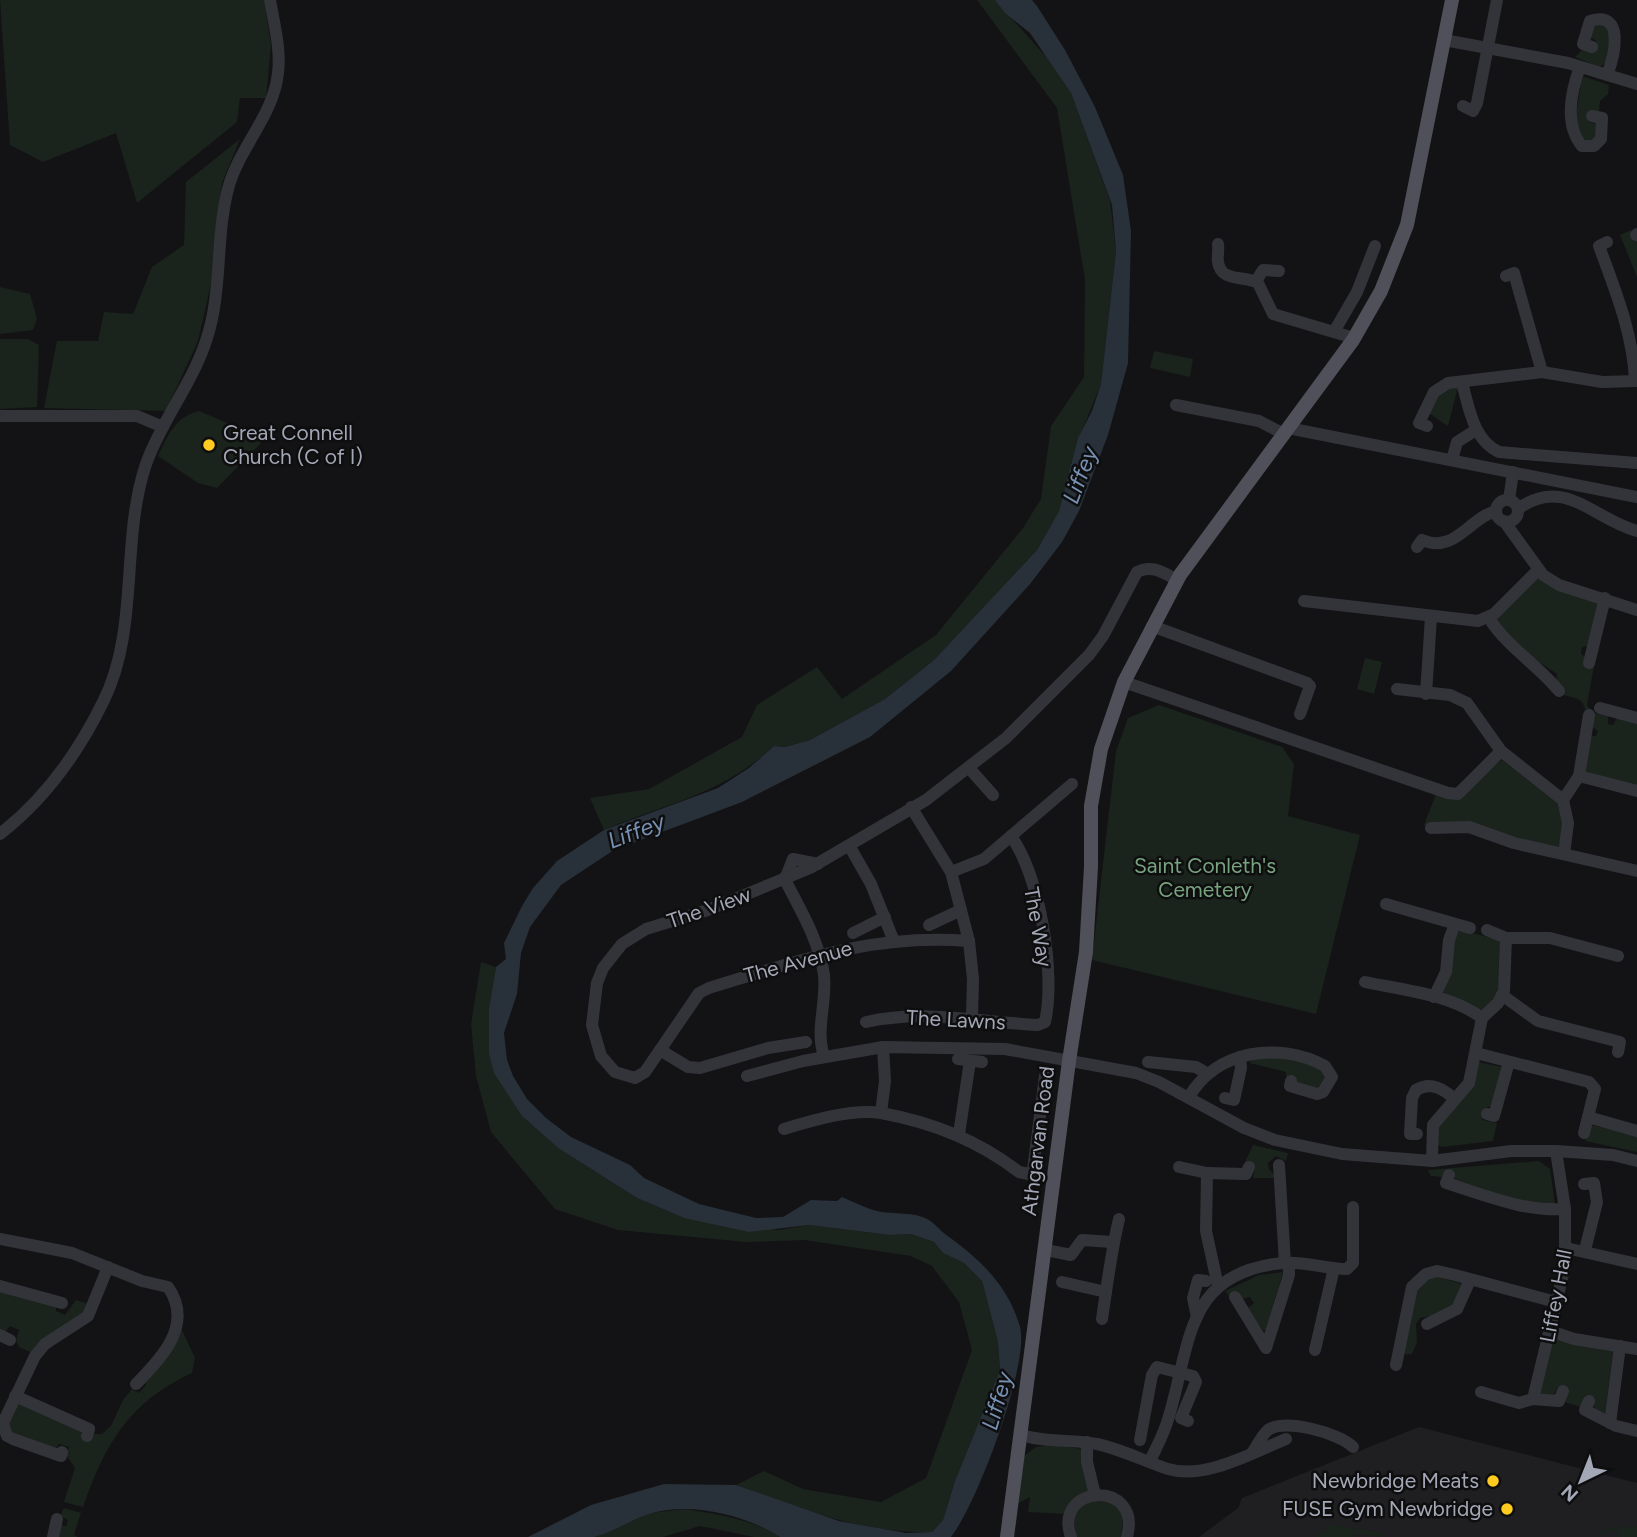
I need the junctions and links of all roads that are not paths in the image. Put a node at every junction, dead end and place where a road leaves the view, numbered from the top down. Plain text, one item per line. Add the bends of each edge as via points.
1 (270, 0) edge
2 (1452, 0) edge
3 (1497, 0) edge
4 (1444, 40) junction
5 (1592, 47) dead end
6 (1489, 50) junction
7 (1580, 67) junction
8 (1607, 75) junction
9 (1637, 84) edge
10 (1463, 106) dead end
11 (1592, 116) dead end
12 (1607, 242) dead end
13 (1218, 244) dead end
14 (1375, 246) dead end
15 (1279, 271) dead end
16 (1506, 276) dead end
17 (1256, 281) junction
18 (1335, 330) junction
19 (1354, 338) junction
20 (1542, 372) junction
21 (1636, 381) edge
22 (1462, 383) junction
23 (1176, 405) dead end
24 (0, 416) edge
25 (1427, 426) dead end
26 (163, 427) junction
27 (1476, 430) junction
28 (1286, 431) junction
29 (1452, 460) junction
30 (1637, 463) edge
31 (1513, 472) junction
32 (1637, 497) edge
33 (1513, 504) junction
34 (1496, 511) junction
35 (1504, 522) junction
36 (1637, 531) edge
37 (1420, 539) dead end
38 (1538, 570) junction
39 (1177, 580) junction
40 (1605, 598) junction
41 (1304, 601) dead end
42 (1637, 610) edge
43 (1431, 617) junction
44 (1489, 618) junction
45 (1152, 626) junction
46 (1588, 655) dead end
47 (1124, 682) junction
48 (1397, 689) dead end
49 (1559, 691) dead end
50 (1426, 694) junction
51 (1300, 714) dead end
52 (1637, 719) edge
53 (1501, 751) junction
54 (969, 768) junction
55 (1579, 776) junction
56 (1072, 784) dead end
57 (1637, 791) edge
58 (993, 795) dead end
59 (1563, 800) junction
60 (911, 807) junction
61 (1432, 828) dead end
62 (0, 834) edge
63 (1012, 836) junction
64 (850, 847) junction
65 (1564, 854) junction
66 (1637, 870) edge
67 (951, 872) junction
68 (785, 878) junction
69 (1385, 904) dead end
70 (961, 909) junction
71 (885, 917) junction
72 (1454, 924) junction
73 (929, 925) dead end
74 (1470, 928) dead end
75 (1488, 930) dead end
76 (853, 933) dead end
77 (1506, 938) junction
78 (893, 939) junction
79 (969, 941) junction
80 (819, 955) junction
81 (1618, 957) dead end
82 (1365, 982) dead end
83 (1502, 995) junction
84 (1434, 997) junction
85 (972, 1017) junction
86 (1482, 1018) junction
87 (1045, 1022) joint
88 (876, 1024) dead end
89 (797, 1039) dead end
90 (883, 1047) junction
91 (660, 1050) junction
92 (1618, 1052) dead end
93 (1476, 1053) junction
94 (824, 1056) junction
95 (1240, 1057) junction
96 (970, 1061) dead end
97 (1069, 1061) junction
98 (1148, 1062) dead end
99 (1509, 1062) junction
100 (1206, 1073) junction
101 (747, 1076) dead end
102 (1045, 1076) dead end
103 (1290, 1082) dead end
104 (1189, 1097) junction
105 (1225, 1098) dead end
106 (1455, 1099) junction
107 (881, 1113) junction
108 (1487, 1114) dead end
109 (1588, 1118) junction
110 (792, 1130) dead end
111 (1637, 1130) edge
112 (1584, 1133) dead end
113 (959, 1134) junction
114 (1417, 1134) dead end
115 (1556, 1151) junction
116 (1432, 1161) junction
117 (1637, 1161) edge
118 (1279, 1165) dead end
119 (1179, 1167) dead end
120 (1249, 1167) dead end
121 (1207, 1173) junction
122 (1449, 1175) dead end
123 (1584, 1184) dead end
124 (1353, 1207) dead end
125 (1565, 1209) junction
126 (1119, 1219) dead end
127 (0, 1239) edge
128 (1112, 1242) junction
129 (1566, 1248) junction
130 (1046, 1250) junction
131 (1585, 1250) junction
132 (1287, 1263) junction
133 (1637, 1264) edge
134 (108, 1267) junction
135 (1334, 1268) junction
136 (1470, 1280) junction
137 (1066, 1281) dead end
138 (1212, 1284) junction
139 (0, 1286) edge
140 (1106, 1292) junction
141 (1242, 1301) dead end
142 (1556, 1301) junction
143 (62, 1303) dead end
144 (1197, 1317) junction
145 (1102, 1320) dead end
146 (1427, 1324) dead end
147 (1550, 1331) junction
148 (1620, 1346) junction
149 (1637, 1349) edge
150 (1315, 1350) dead end
151 (1396, 1365) dead end
152 (1179, 1372) junction
153 (136, 1384) dead end
154 (1563, 1391) dead end
155 (1481, 1392) dead end
156 (15, 1396) junction
157 (1534, 1399) junction
158 (1589, 1401) dead end
159 (1188, 1421) dead end
160 (1610, 1423) junction
161 (1637, 1431) edge
162 (1146, 1432) dead end
163 (1022, 1435) junction
164 (87, 1436) dead end
165 (1286, 1439) dead end
166 (1087, 1442) junction
167 (1353, 1447) dead end
168 (62, 1452) dead end
169 (1251, 1453) junction
170 (1150, 1461) junction
171 (1095, 1495) junction
172 (57, 1519) dead end
173 (53, 1537) edge
174 (1007, 1537) edge
175 (1071, 1537) edge
176 (1127, 1537) edge

1 - 26 street via 278,76 228,189 217,294 206,341 189,385
2 - 4 main road, Athgarvan Road
3 - 6 street
4 - 6 street
4 - 19 main road, Athgarvan Road via 1407,225 1381,291
5 - 8 street via 1583,44 1590,21 1610,21 1615,32
6 - 7 street
6 - 10 street via 1477,103 1473,111
7 - 8 street
7 - 11 street via 1570,118 1582,146 1594,146 1601,139 1602,118
8 - 9 street
12 - 21 street via 1599,246 1624,316
13 - 17 street via 1223,272
14 - 18 street via 1357,292
15 - 17 street via 1263,270
16 - 20 street via 1514,274
17 - 18 street via 1270,310 1279,317
18 - 19 street
19 - 28 main road, Athgarvan Road
20 - 21 street via 1602,382
20 - 22 street
22 - 25 street via 1448,383 1434,392 1419,423
22 - 27 street
23 - 28 street via 1259,421
24 - 26 street via 137,416
26 - 62 street via 146,464 131,533 120,663 72,755 45,793
27 - 29 street via 1457,442
27 - 30 street via 1499,452
28 - 29 street
28 - 39 main road, Athgarvan Road
29 - 31 street
31 - 32 street
31 - 33 street
33 - 34 street via 1500,502
33 - 35 street via 1514,519
33 - 36 street via 1559,496
34 - 35 street
34 - 37 street via 1483,515 1447,543
35 - 38 street
38 - 40 street via 1559,585
38 - 44 street
39 - 45 main road, Athgarvan Road
39 - 54 street, The View via 1158,569 1138,572 1089,655
40 - 42 street
40 - 46 street
41 - 43 street via 1321,609
43 - 44 street
43 - 50 street
44 - 49 street via 1502,637 1552,676
45 - 47 main road, Athgarvan Road
45 - 51 street via 1307,683 1310,686
47 - 53 street via 1458,794
47 - 97 main road, Athgarvan Road via 1101,749 1091,806 1086,952
48 - 50 street
50 - 53 street via 1450,695 1467,704
52 - 55 street via 1603,714 1581,751
53 - 59 street
54 - 58 street
54 - 60 street, The View
55 - 57 street
55 - 59 street
56 - 63 street via 1060,801
59 - 65 street via 1568,823
60 - 64 street, The View
60 - 67 street
61 - 65 street
63 - 67 street via 984,859
63 - 87 street, The Way via 1023,858 1046,947
64 - 68 street, The View
64 - 71 street
65 - 66 street
67 - 70 street
68 - 80 street
68 - 91 street, The View via 708,910 646,929 622,944 603,968 592,1012 601,1056 615,1072 635,1078
69 - 72 street
70 - 73 street
70 - 79 street
71 - 76 street
71 - 78 street
72 - 74 street
72 - 84 street via 1446,972
75 - 77 street
77 - 81 street via 1550,938
77 - 83 street
78 - 79 street, The Avenue
78 - 80 street, The Avenue
79 - 85 street
80 - 91 street, The Avenue via 703,990
80 - 94 street via 825,993 820,1038
82 - 84 street
83 - 86 street
83 - 92 street via 1538,1021 1620,1042
84 - 86 street
85 - 87 street, The Lawns
85 - 88 street, The Lawns via 916,1015
86 - 93 street
89 - 91 street via 700,1068 688,1067
90 - 94 street
90 - 97 street via 983,1047
90 - 107 street
93 - 99 street
93 - 106 street via 1469,1083
94 - 101 street
95 - 100 street
95 - 103 street via 1299,1056 1325,1066 1332,1077 1327,1088 1317,1094 1290,1086
95 - 105 street via 1234,1100
96 - 113 street
97 - 104 street via 1136,1073
97 - 130 main road, Athgarvan Road
98 - 100 street via 1196,1067
99 - 108 street via 1494,1116
99 - 109 street via 1589,1082 1595,1089
100 - 104 street
102 - 113 street via 1044,1127 1032,1170 1024,1175
104 - 116 street via 1275,1140 1352,1155
106 - 114 street via 1430,1085 1416,1090 1410,1134
106 - 116 street via 1433,1125
107 - 110 street via 816,1119
107 - 113 street
109 - 111 street
109 - 112 street
115 - 116 street via 1511,1151
115 - 117 street
115 - 125 street, Liffey Hall
118 - 132 street
119 - 121 street
120 - 121 street via 1246,1174
121 - 138 street via 1206,1231
122 - 125 street via 1446,1183 1516,1204
123 - 131 street via 1594,1183 1597,1202
124 - 135 street via 1353,1263 1347,1269
125 - 129 street, Liffey Hall
126 - 128 street
127 - 134 street via 72,1253
128 - 130 street via 1087,1238 1071,1255
128 - 140 street
129 - 131 street
129 - 142 street, Liffey Hall
130 - 163 main road, Athgarvan Road
131 - 133 street
132 - 135 street
132 - 138 street
132 - 141 street via 1289,1275 1266,1348
134 - 153 street via 168,1287 178,1313 169,1347
134 - 156 street via 88,1316 45,1344
135 - 150 street
136 - 142 street
136 - 146 street via 1457,1309
136 - 151 street via 1437,1271 1412,1287
137 - 140 street
138 - 144 street
138 - 144 street via 1198,1280 1193,1298
139 - 143 street
140 - 145 street
142 - 147 street, Liffey Hall
144 - 152 street
147 - 148 street
147 - 157 street, Liffey Hall
148 - 149 street
148 - 160 street
152 - 159 street via 1193,1376 1196,1382 1181,1418
152 - 162 street via 1155,1369
152 - 170 street via 1169,1417
154 - 157 street via 1559,1401
155 - 157 street via 1519,1403
156 - 164 street via 89,1429
156 - 168 street via 3,1423 7,1436 61,1456
158 - 160 street via 1585,1410
160 - 161 street
163 - 166 street
163 - 174 main road, Athgarvan Road
165 - 169 street
166 - 170 street
166 - 171 street
167 - 169 street via 1333,1434 1284,1426 1265,1433
169 - 170 street via 1197,1470 1169,1469
171 - 175 street via 1081,1500 1072,1512
171 - 176 street via 1112,1497 1126,1510
172 - 173 street

